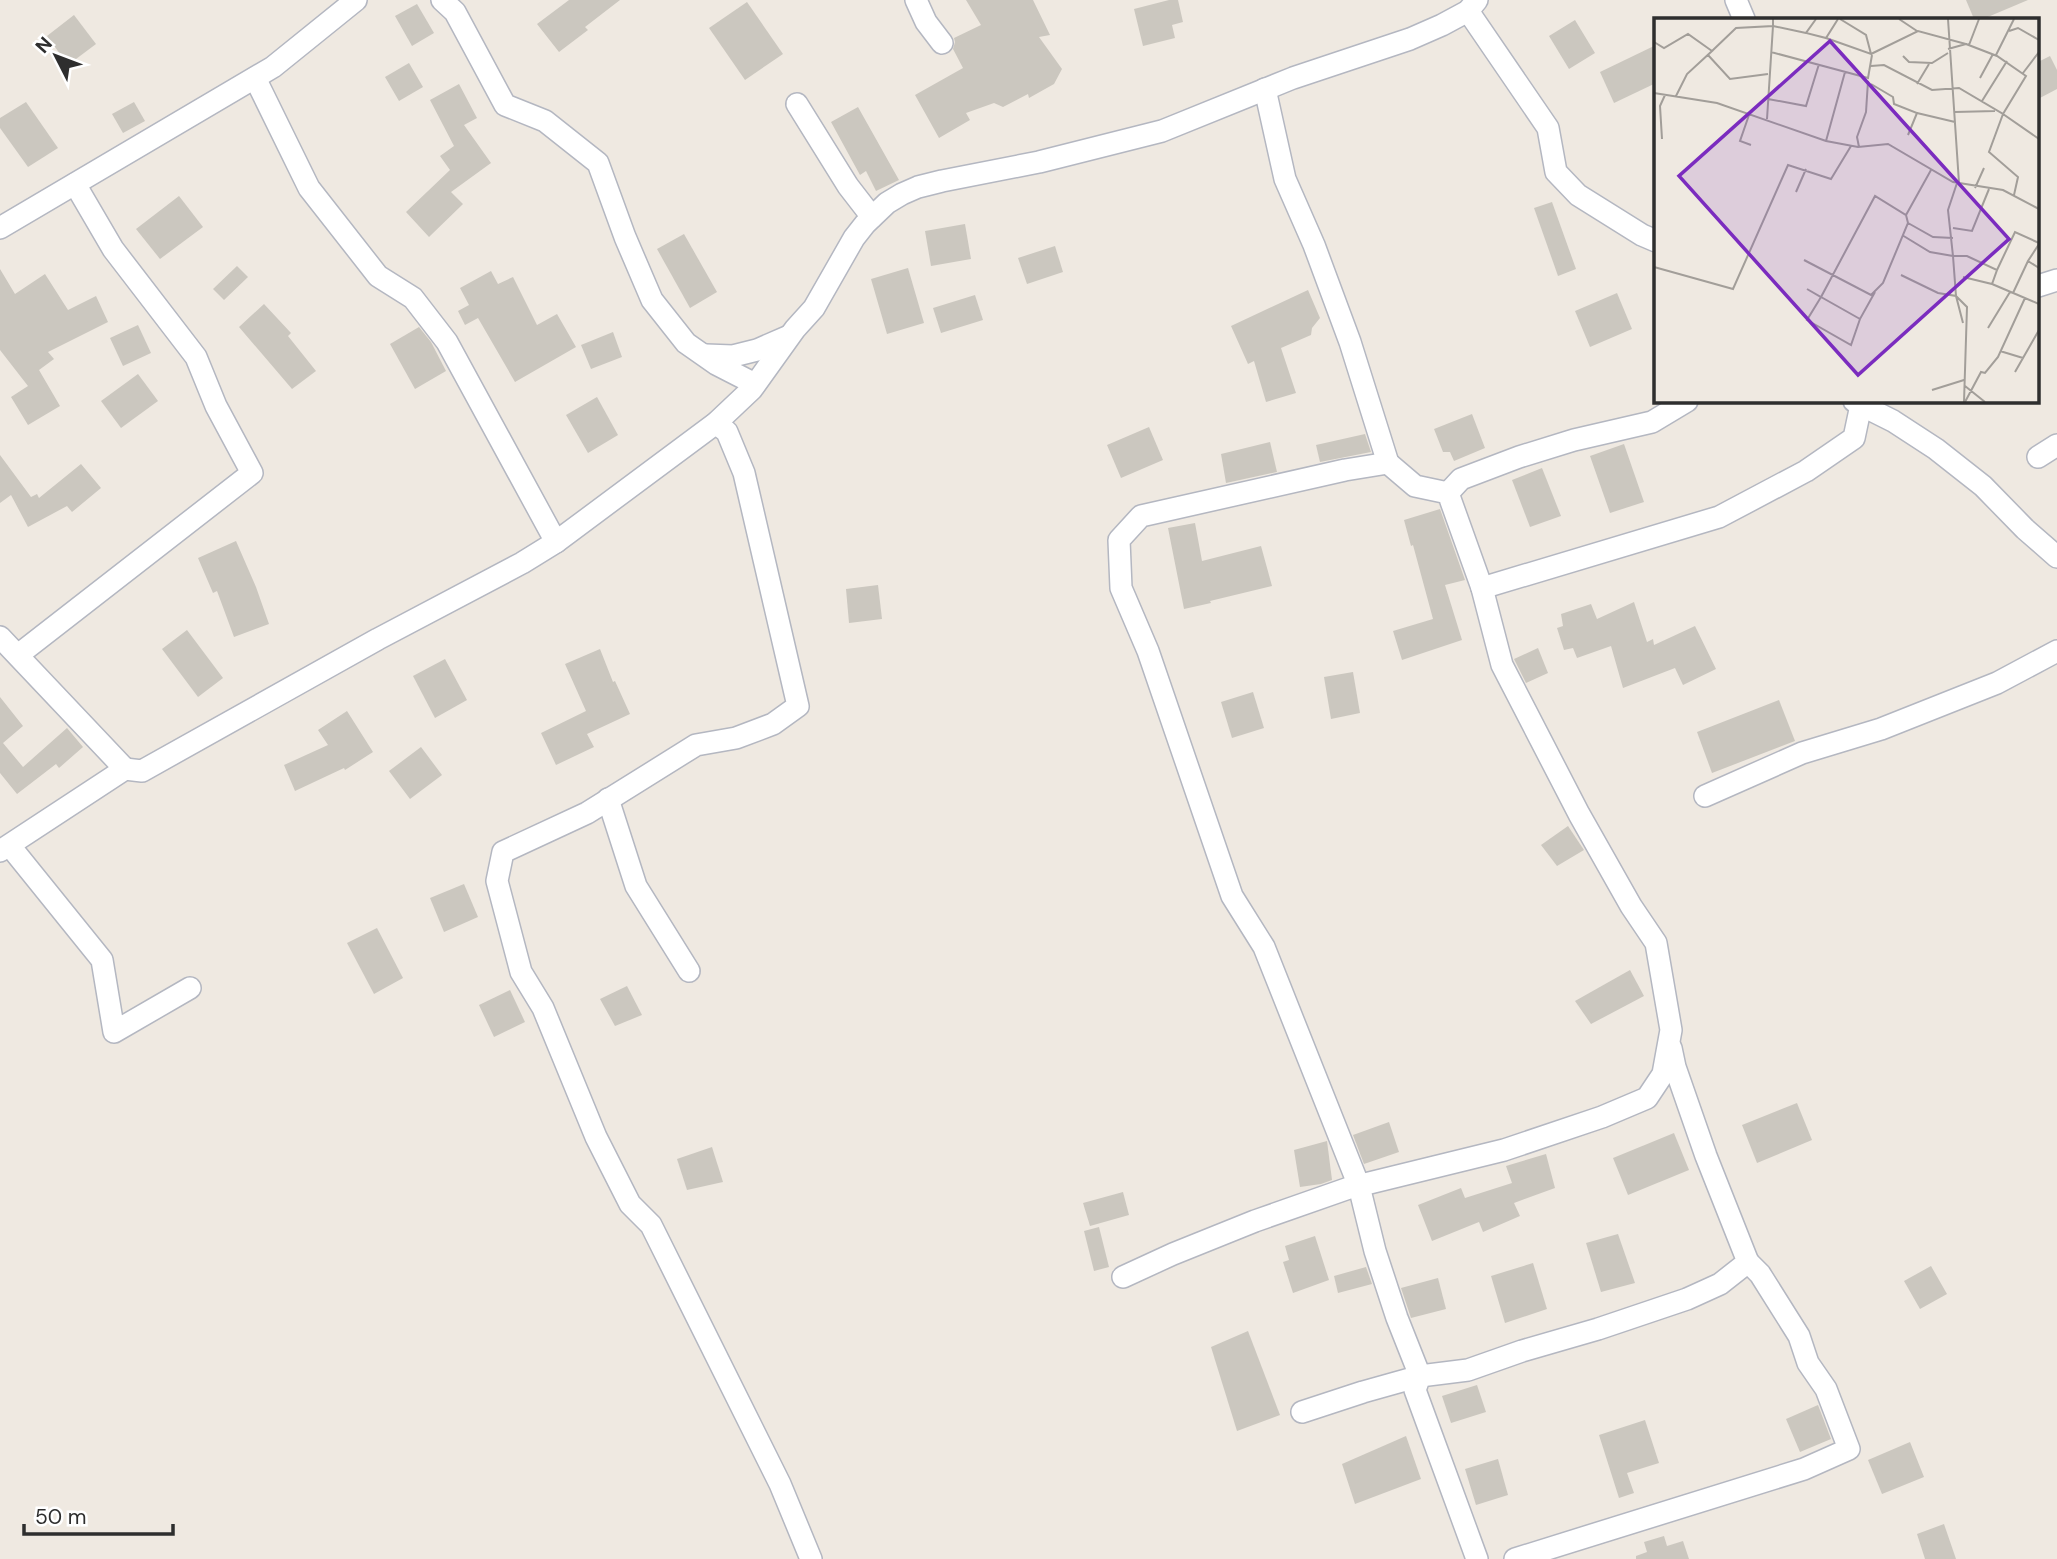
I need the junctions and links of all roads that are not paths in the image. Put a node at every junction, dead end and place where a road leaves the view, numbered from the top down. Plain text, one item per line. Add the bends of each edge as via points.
1 (356, 0) edge
2 (442, 0) edge
3 (916, 0) edge
4 (1736, 0) edge
5 (1473, 6) edge
6 (1744, 18) edge
7 (942, 43) dead end
8 (255, 78) junction
9 (1265, 89) junction
10 (797, 104) dead end
11 (75, 184) junction
12 (872, 217) junction
13 (0, 228) edge
14 (1654, 240) edge
15 (2057, 280) edge
16 (2039, 286) edge
17 (791, 334) junction
18 (704, 355) junction
19 (755, 384) junction
20 (1685, 402) edge
21 (1859, 402) edge
22 (716, 423) junction
23 (2057, 445) edge
24 (2038, 457) dead end
25 (1388, 463) junction
26 (1448, 493) junction
27 (556, 542) junction
28 (2057, 557) edge
29 (1482, 588) junction
30 (0, 636) edge
31 (2057, 651) edge
32 (18, 656) junction
33 (125, 769) junction
34 (1705, 796) dead end
35 (608, 799) junction
36 (5, 848) edge
37 (689, 971) dead end
38 (190, 988) dead end
39 (1670, 1039) junction
40 (1359, 1186) junction
41 (1748, 1262) junction
42 (1123, 1277) dead end
43 (1420, 1376) junction
44 (1302, 1412) dead end
45 (811, 1559) edge
46 (1477, 1559) edge
47 (1516, 1559) edge

1 - 8 street
2 - 18 street via 455,12 505,105 545,121 598,163 652,300 686,343
3 - 7 street
4 - 6 street
5 - 9 street via 1442,26
5 - 14 street via 1548,128 1556,172 1578,195
8 - 11 street
8 - 27 street via 309,188 377,276 414,298 447,342
9 - 12 street via 1150,134 918,187 887,203
9 - 25 street via 1285,179 1350,342
10 - 12 street
11 - 13 street
11 - 32 street via 113,249 196,357 252,473
12 - 17 street via 854,238 814,308
15 - 16 street
17 - 18 street via 733,356
17 - 19 street
18 - 19 street
19 - 22 street
20 - 26 street via 1652,422 1574,440 1461,479
21 - 28 street via 1936,449 1983,486
21 - 29 street via 1854,438 1806,471 1719,517
22 - 27 street
22 - 35 street via 727,432 744,473 798,706 761,729 696,745
23 - 24 street
25 - 26 street via 1415,486
25 - 40 street via 1141,516 1119,540 1121,588 1232,897 1264,947
26 - 29 street
27 - 33 street via 142,771
29 - 39 street via 1502,665 1579,814 1656,943
30 - 32 street
31 - 34 street via 1997,683 1881,729 1802,753
32 - 33 street
33 - 36 street
35 - 37 street via 636,886
35 - 45 street via 503,852 497,881 521,972 543,1008 629,1204 651,1225 780,1484
36 - 38 street via 102,960 114,1032
39 - 40 street via 1663,1074 1647,1098 1504,1150
39 - 41 street via 1706,1156
40 - 42 street via 1255,1221
40 - 43 street via 1375,1251
41 - 43 street via 1720,1284 1687,1299 1468,1370
41 - 47 street via 1799,1336 1849,1449 1804,1469
43 - 44 street
43 - 46 street via 1415,1390

